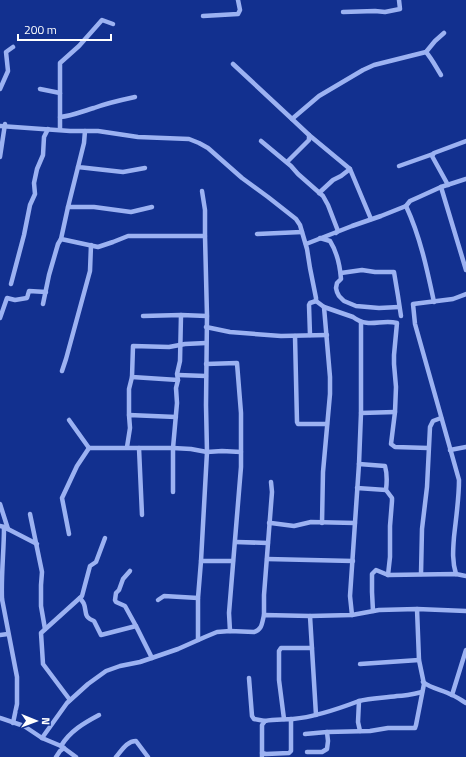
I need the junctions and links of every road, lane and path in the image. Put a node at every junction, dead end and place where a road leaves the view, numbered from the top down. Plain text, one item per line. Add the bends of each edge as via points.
1 (238, 0) edge
2 (399, 0) edge
3 (343, 12) dead end
4 (203, 16) dead end
5 (113, 24) dead end
6 (444, 33) dead end
7 (13, 47) dead end
8 (426, 52) junction
9 (233, 64) dead end
10 (441, 75) dead end
11 (0, 89) edge
12 (40, 89) dead end
13 (60, 93) junction
14 (135, 97) dead end
15 (60, 117) junction
16 (292, 119) junction
17 (3, 126) edge
18 (48, 129) junction
19 (60, 129) junction
20 (86, 131) junction
21 (308, 135) junction
22 (261, 141) dead end
23 (466, 141) edge
24 (433, 154) junction
25 (0, 157) edge
26 (287, 162) junction
27 (399, 166) dead end
28 (78, 167) junction
29 (145, 168) dead end
30 (350, 169) junction
31 (466, 179) edge
32 (448, 185) junction
33 (441, 187) junction
34 (202, 191) dead end
35 (319, 193) junction
36 (406, 206) junction
37 (68, 207) junction
38 (152, 207) dead end
39 (371, 219) junction
40 (338, 231) junction
41 (302, 232) junction
42 (257, 234) dead end
43 (205, 236) junction
44 (320, 238) junction
45 (61, 239) junction
46 (330, 240) junction
47 (306, 244) junction
48 (91, 245) junction
49 (466, 270) edge
50 (341, 272) junction
51 (11, 284) dead end
52 (46, 292) junction
53 (466, 294) edge
54 (316, 302) junction
55 (434, 302) junction
56 (43, 304) dead end
57 (324, 307) junction
58 (399, 307) junction
59 (181, 315) junction
60 (143, 316) dead end
61 (207, 316) junction
62 (400, 316) dead end
63 (0, 318) edge
64 (361, 322) junction
65 (206, 327) junction
66 (310, 335) junction
67 (327, 335) junction
68 (295, 336) junction
69 (206, 343) junction
70 (180, 345) junction
71 (206, 364) junction
72 (62, 371) dead end
73 (206, 376) junction
74 (132, 378) junction
75 (178, 378) junction
76 (395, 412) junction
77 (361, 413) junction
78 (129, 415) junction
79 (176, 417) junction
80 (441, 418) junction
81 (69, 420) dead end
82 (327, 424) junction
83 (127, 447) junction
84 (466, 447) edge
85 (89, 448) junction
86 (140, 448) junction
87 (173, 448) junction
88 (428, 448) junction
89 (450, 450) junction
90 (207, 452) junction
91 (241, 452) junction
92 (360, 464) junction
93 (271, 482) dead end
94 (357, 488) junction
95 (386, 490) junction
96 (173, 492) dead end
97 (0, 504) edge
98 (30, 514) dead end
99 (142, 515) dead end
100 (269, 523) junction
101 (322, 523) junction
102 (355, 523) junction
103 (4, 527) edge
104 (69, 534) dead end
105 (105, 538) dead end
106 (236, 542) junction
107 (268, 543) junction
108 (37, 544) junction
109 (267, 559) junction
110 (201, 561) junction
111 (233, 561) junction
112 (353, 561) junction
113 (130, 571) dead end
114 (388, 574) junction
115 (421, 574) junction
116 (456, 574) junction
117 (466, 576) edge
118 (80, 598) junction
119 (198, 598) junction
120 (1, 599) edge
121 (158, 600) dead end
122 (417, 610) junction
123 (466, 611) edge
124 (373, 612) junction
125 (264, 615) junction
126 (352, 615) junction
127 (310, 616) junction
128 (136, 626) junction
129 (45, 629) junction
130 (230, 631) junction
131 (8, 634) junction
132 (0, 635) edge
133 (198, 640) junction
134 (312, 648) junction
135 (466, 650) edge
136 (152, 658) junction
137 (418, 660) junction
138 (360, 664) dead end
139 (249, 678) dead end
140 (423, 682) junction
141 (422, 692) junction
142 (452, 695) junction
143 (70, 700) junction
144 (359, 701) junction
145 (466, 703) edge
146 (99, 715) dead end
147 (316, 715) junction
148 (0, 718) edge
149 (284, 719) junction
150 (291, 719) junction
151 (265, 721) junction
152 (13, 722) junction
153 (327, 732) junction
154 (360, 732) junction
155 (305, 734) dead end
156 (42, 738) junction
157 (62, 747) junction
158 (307, 752) dead end
159 (262, 755) edge
160 (56, 757) edge
161 (76, 757) edge
162 (116, 757) edge
163 (148, 757) edge

1 - 4 street via 238,14
2 - 3 street via 400,9 385,12
5 - 13 street via 102,20 60,63
6 - 8 street
7 - 11 street via 6,52 8,71
8 - 10 street
8 - 16 street via 363,70 319,96
9 - 16 street
12 - 13 street
13 - 15 street
14 - 15 street
15 - 19 street
16 - 21 street
17 - 18 street
17 - 25 street
18 - 19 street
18 - 51 street via 44,137 44,154 34,183 35,194
19 - 20 street
20 - 28 street
20 - 41 street via 189,139 199,143 296,219
21 - 26 street via 309,140
21 - 30 street
22 - 26 street
23 - 24 street
24 - 27 street
24 - 32 street
26 - 35 street
28 - 29 street via 123,172
28 - 37 street
30 - 35 street
30 - 39 street
31 - 32 street
32 - 33 street
33 - 36 street via 410,201
33 - 49 street
34 - 43 street
35 - 40 street via 328,205
36 - 39 street
36 - 55 street via 426,264
37 - 38 street via 94,207 131,212
37 - 45 street
39 - 40 street
40 - 44 street
40 - 46 street
41 - 42 street
41 - 47 street
43 - 48 street via 128,236 98,247
43 - 61 street
44 - 46 street
44 - 47 street
45 - 48 street
45 - 52 street
46 - 50 street
47 - 54 street
48 - 72 street via 90,270
50 - 58 street via 394,272
50 - 58 street via 342,279 336,288 338,296 344,301 356,306
52 - 56 street
52 - 63 street via 29,291 27,298 7,298
53 - 55 street
54 - 57 street
54 - 66 street via 309,305
55 - 80 street via 413,304 415,324
57 - 64 street
57 - 67 street
58 - 62 street
59 - 60 street
59 - 61 street
59 - 70 street
61 - 65 street
64 - 76 street via 397,324 394,355
64 - 77 street
65 - 68 street via 230,332
65 - 69 street
66 - 67 street
66 - 68 street
67 - 82 street via 330,377
68 - 82 street via 297,422
69 - 70 street
69 - 71 street
70 - 74 street via 133,346
70 - 75 street
71 - 73 street
71 - 91 street via 237,363
73 - 75 street
73 - 90 street
74 - 75 street
74 - 78 street via 129,389
75 - 79 street
76 - 77 street
76 - 88 street via 391,442 395,448
77 - 92 street
78 - 79 street
78 - 83 street
79 - 87 street
80 - 88 street via 431,424
80 - 89 street
81 - 85 street
82 - 101 street
83 - 85 street
83 - 86 street
84 - 89 street
85 - 104 street via 77,466 62,498
86 - 87 street
86 - 99 street
87 - 90 street
87 - 96 street
88 - 115 street
89 - 116 street via 459,480 452,557
90 - 91 street
90 - 110 street
91 - 106 street
92 - 94 street
92 - 95 street via 385,466
93 - 100 street
94 - 95 street
94 - 102 street
95 - 114 street via 392,498
97 - 103 street
98 - 108 street
100 - 101 street via 294,526 311,522
100 - 107 street
101 - 102 street
102 - 112 street
103 - 108 street
103 - 120 street
105 - 118 street via 96,562 90,566
106 - 107 street
106 - 111 street
107 - 109 street
108 - 129 street via 42,572 41,606
109 - 112 street
109 - 125 street
110 - 111 street
110 - 119 street
111 - 130 street
112 - 126 street via 350,596
113 - 128 street via 123,579 115,598 116,602 125,606
114 - 115 street
114 - 124 street via 376,570 372,574
115 - 116 street
116 - 117 street
118 - 128 street via 84,604 85,615 94,621 101,636
118 - 129 street
119 - 121 street via 164,596
119 - 133 street
120 - 131 street
122 - 123 street
122 - 124 street
122 - 137 street
124 - 126 street
125 - 127 street
125 - 130 street via 257,632
126 - 127 street
127 - 134 street
128 - 136 street
129 - 143 street via 41,633 44,664
130 - 133 street via 217,632
131 - 132 street
131 - 152 street via 17,677 17,704
133 - 136 street via 178,650
134 - 147 street
134 - 149 street via 281,648 279,651 279,680
135 - 142 street
136 - 143 street via 106,671
137 - 138 street
137 - 140 street
139 - 151 street via 252,716 254,719
140 - 141 street
140 - 142 street
141 - 144 street
141 - 154 street via 415,728
142 - 145 street
143 - 156 street
144 - 147 street
144 - 154 street
146 - 157 street via 76,729 65,739
147 - 150 street
148 - 152 street
149 - 150 street
149 - 151 street
150 - 159 street via 291,751
151 - 159 street via 262,725
152 - 156 street
153 - 154 street
153 - 155 street
153 - 158 street via 328,749 322,752
156 - 157 street
157 - 160 street
157 - 161 street
162 - 163 street via 127,744 136,741

